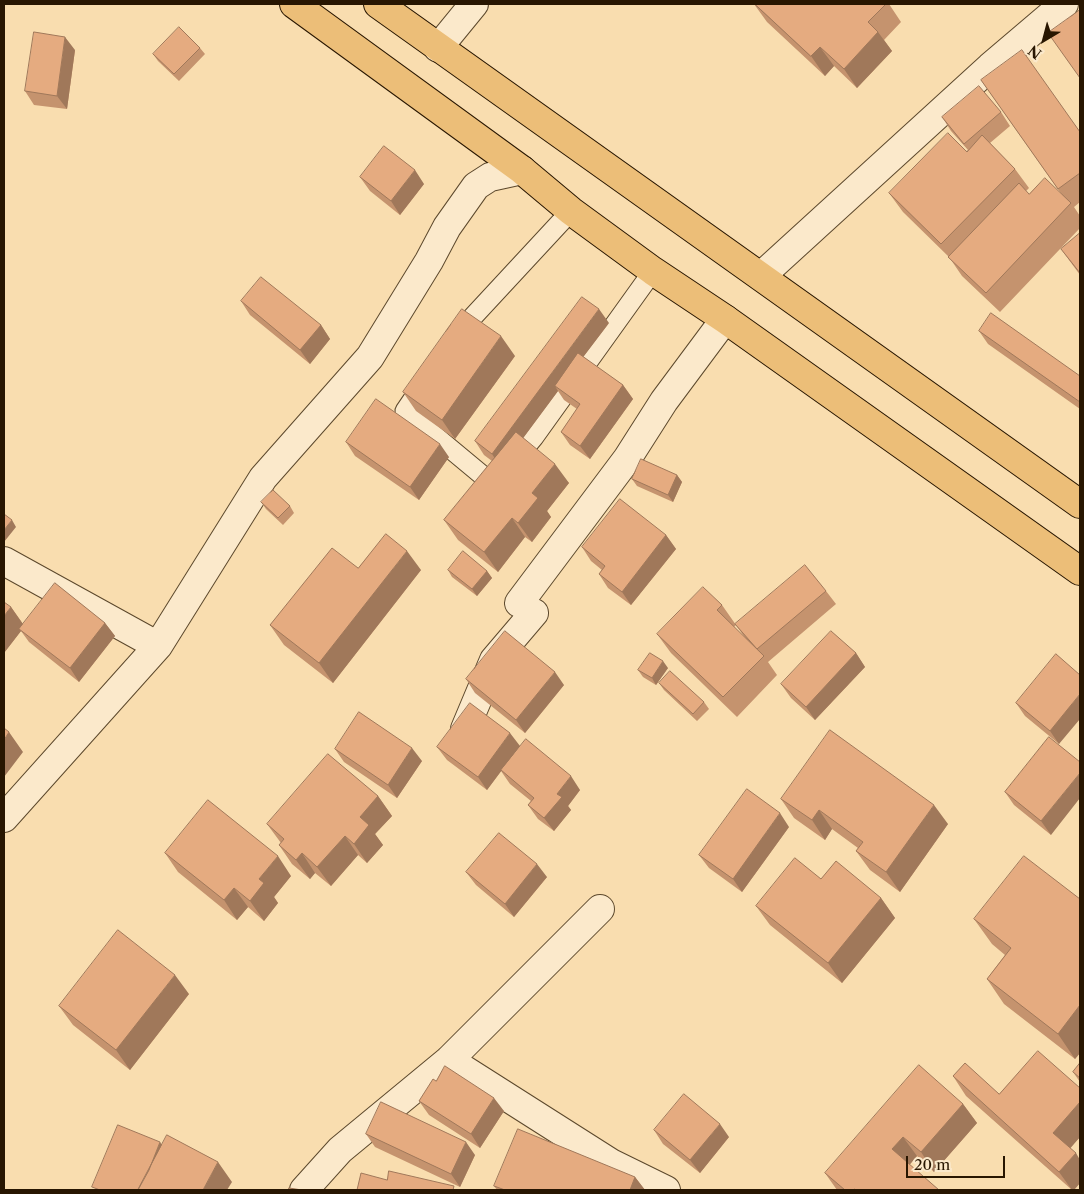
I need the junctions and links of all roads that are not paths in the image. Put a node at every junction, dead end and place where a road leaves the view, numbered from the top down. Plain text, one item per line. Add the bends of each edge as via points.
1 (294, 4) edge
2 (378, 4) edge
3 (474, 4) edge
4 (1064, 4) edge
5 (438, 48) junction
6 (522, 170) junction
7 (570, 211) junction
8 (653, 271) junction
9 (761, 276) junction
10 (725, 319) junction
11 (449, 346) edge
12 (434, 370) edge
13 (1080, 504) edge
14 (4, 561) edge
15 (1080, 572) edge
16 (158, 646) junction
17 (465, 729) edge
18 (4, 818) edge
19 (600, 909) dead end
20 (449, 1060) junction
21 (304, 1190) edge
22 (666, 1190) edge

1 - 6 highway
2 - 5 highway
3 - 5 street
4 - 9 street via 990,67
5 - 9 highway
6 - 7 highway
6 - 16 street via 490,177 476,186 462,204 370,357 263,478
7 - 8 highway
7 - 11 lane
8 - 10 highway
8 - 12 lane via 534,437 494,486 405,410
9 - 13 highway
10 - 15 highway
10 - 17 street via 664,401 526,608 494,660
14 - 16 street
16 - 18 street
19 - 20 street
20 - 21 street via 340,1150
20 - 22 street via 611,1163

